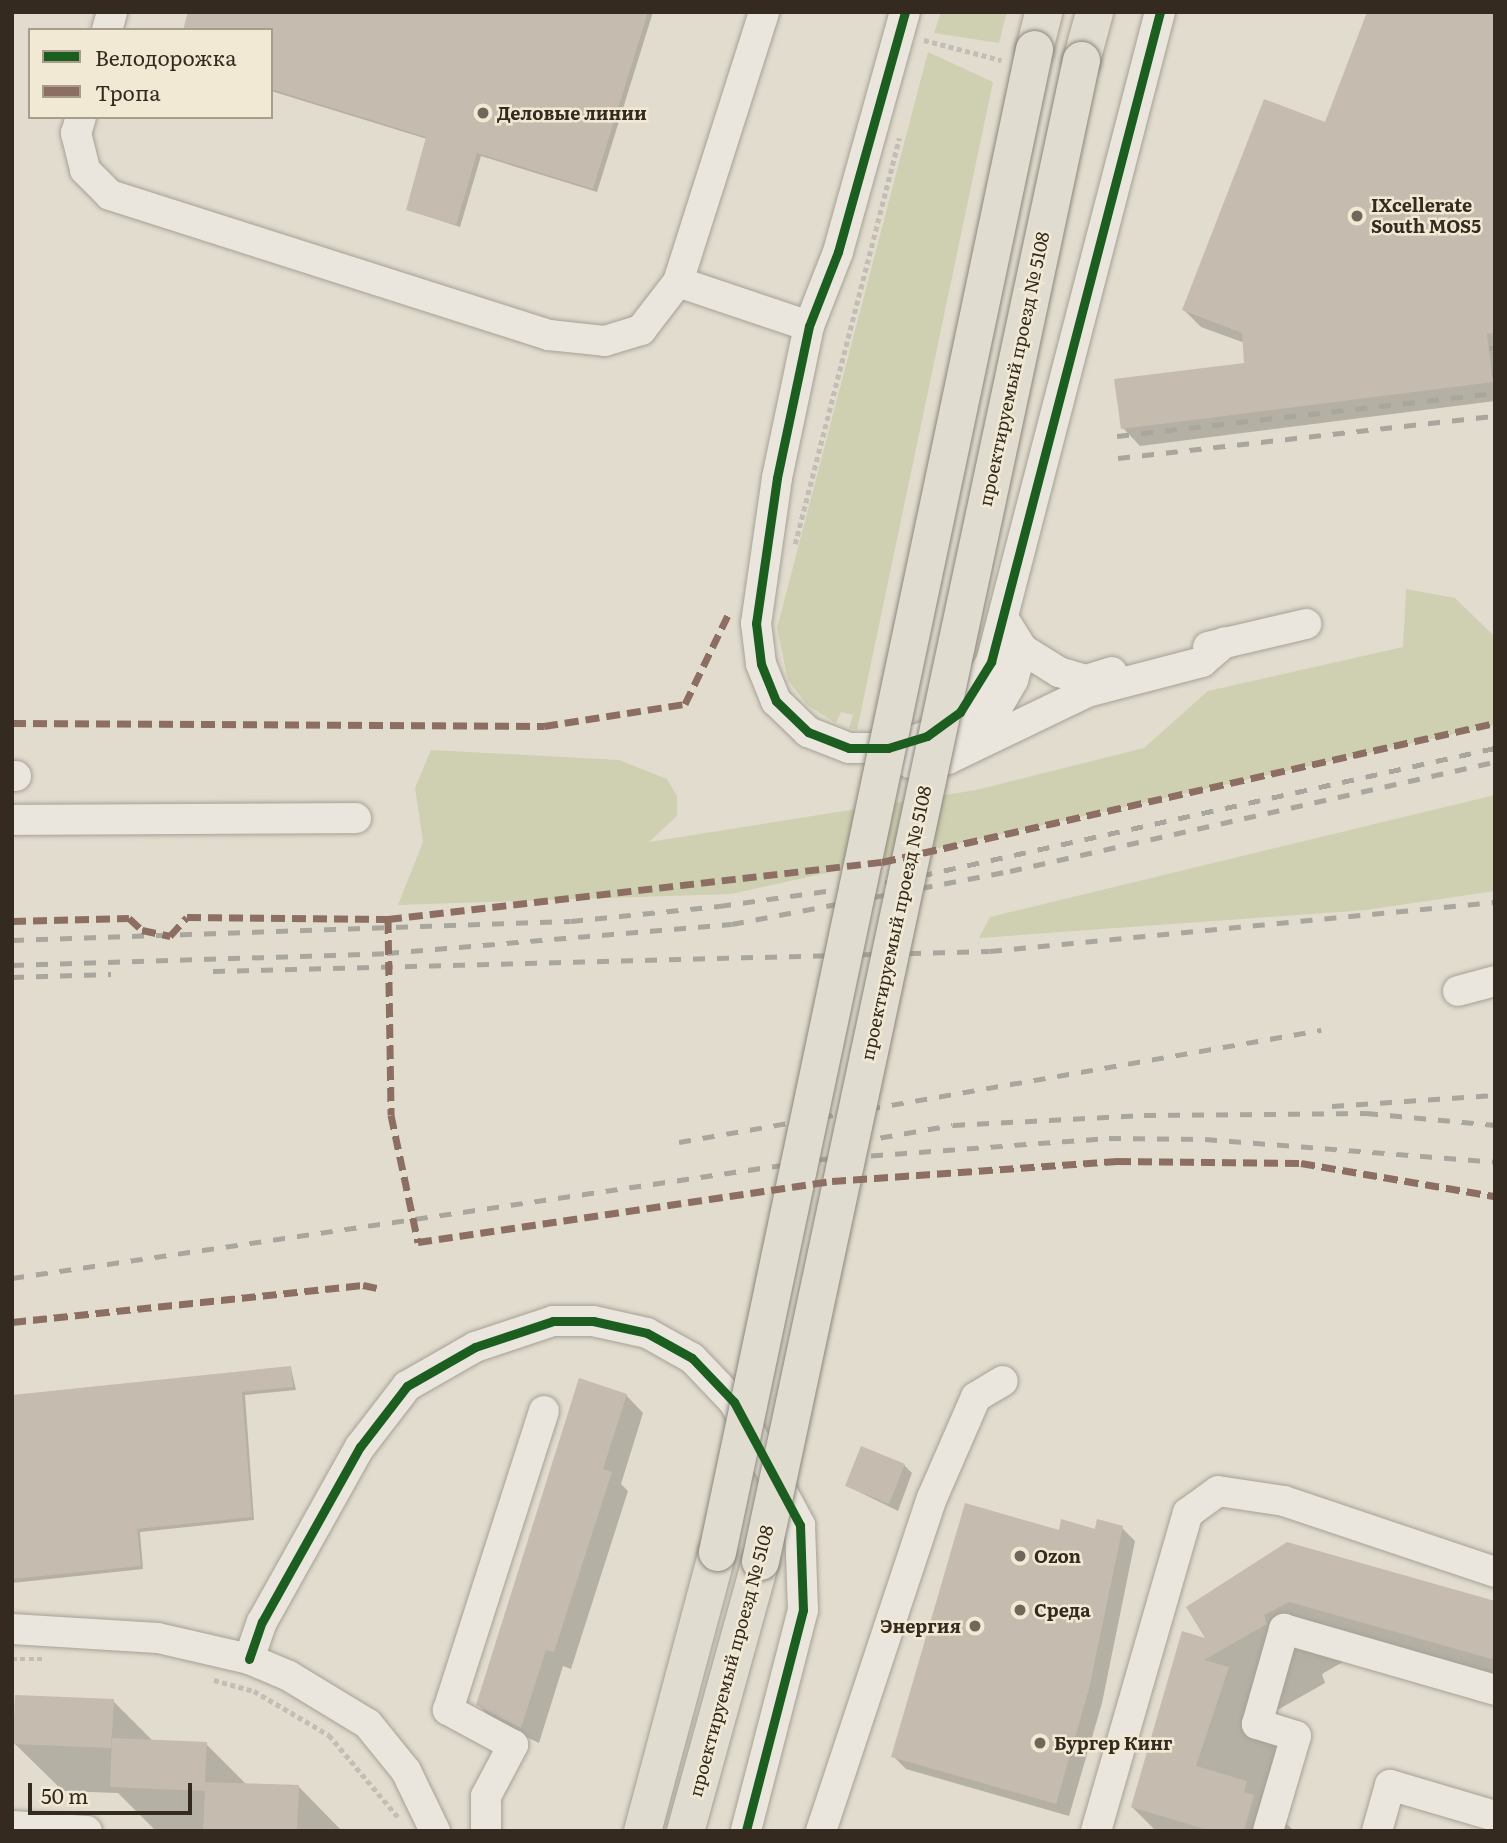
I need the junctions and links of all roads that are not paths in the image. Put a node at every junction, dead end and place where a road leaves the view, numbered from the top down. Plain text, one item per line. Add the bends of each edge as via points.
1 (764, 12) edge
2 (905, 12) edge
3 (1043, 12) edge
4 (1094, 12) edge
5 (1160, 12) edge
6 (80, 119) edge
7 (678, 282) junction
8 (810, 326) junction
9 (1003, 618) junction
10 (1306, 624) dead end
11 (1225, 642) junction
12 (1022, 649) junction
13 (849, 748) junction
14 (948, 759) junction
15 (356, 818) dead end
16 (12, 820) edge
17 (1495, 981) edge
18 (1458, 991) dead end
19 (1003, 1381) dead end
20 (544, 1411) dead end
21 (1495, 1572) edge
22 (12, 1629) edge
23 (249, 1659) junction
24 (1495, 1690) edge
25 (1495, 1816) edge
26 (12, 1826) edge
27 (87, 1831) edge
28 (435, 1831) edge
29 (486, 1831) edge
30 (642, 1831) edge
31 (685, 1831) edge
32 (746, 1831) edge
33 (821, 1831) edge
34 (1096, 1831) edge
35 (1268, 1831) edge
36 (1377, 1831) edge

1 - 7 street
2 - 8 street via 838,252
3 - 30 main road, bridge via 1018,55 717,1552
4 - 31 main road, проектируемый проезд № 5108, bridge via 760,1560
5 - 9 street
6 - 7 street via 76,133 85,170 110,195 549,335 605,341 640,330
7 - 8 street
8 - 13 street via 777,478 757,644 776,701 808,732
9 - 12 street
9 - 13 street via 982,683 944,726 908,744
10 - 11 street
11 - 12 street via 1086,680
11 - 14 street via 1202,662 1087,692
12 - 14 street via 1013,680 986,727
13 - 14 street via 895,763
15 - 16 street
17 - 18 street
19 - 33 street via 976,1397 932,1498
20 - 29 street via 448,1710 513,1745 486,1796
21 - 34 street via 1284,1501 1218,1491 1188,1513
22 - 23 street via 158,1638
23 - 28 street via 358,1713 406,1771
23 - 32 street via 262,1622 360,1447 407,1386 475,1347 553,1321 593,1321 647,1333 692,1359 734,1402 800,1525 803,1610
24 - 35 street via 1284,1629 1256,1724 1296,1736
25 - 36 street via 1390,1786
26 - 27 street

